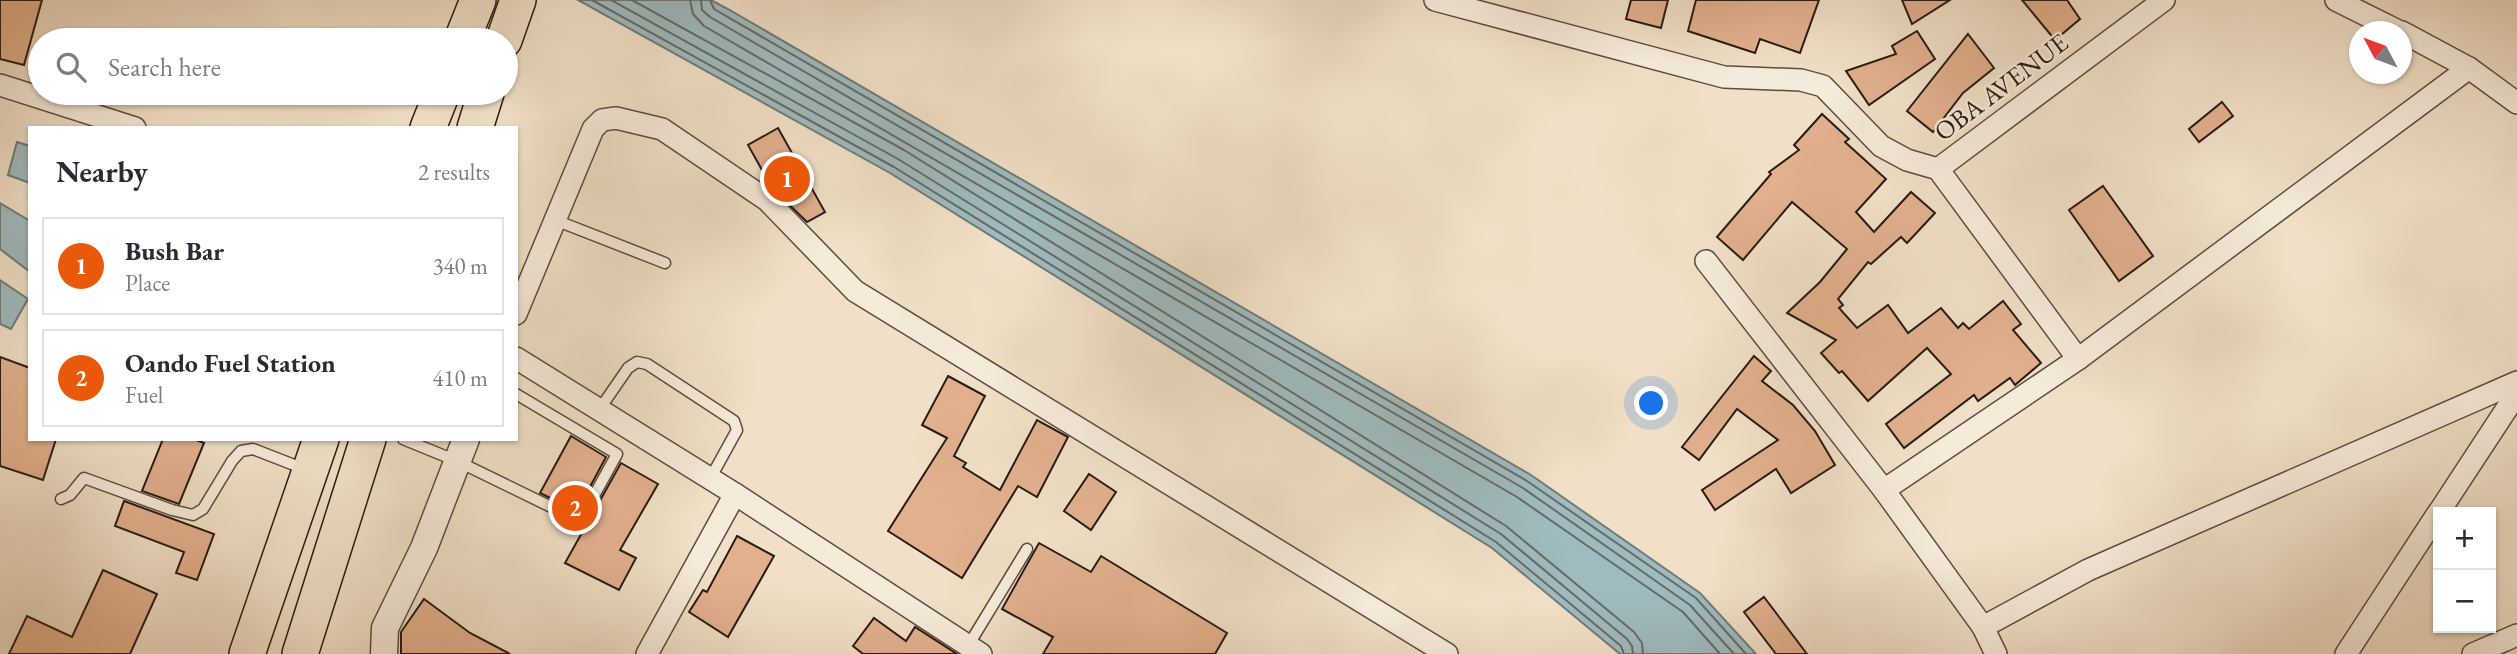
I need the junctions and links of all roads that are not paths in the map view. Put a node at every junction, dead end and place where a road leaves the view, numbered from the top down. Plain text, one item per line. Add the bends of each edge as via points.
1 (478, 0) edge
2 (518, 0) edge
3 (1435, 0) edge
4 (2164, 0) edge
5 (2336, 0) edge
6 (2379, 21) edge
7 (468, 28) edge
8 (508, 28) edge
9 (2412, 38) edge
10 (2469, 68) junction
11 (0, 85) edge
12 (28, 94) edge
13 (2517, 103) edge
14 (63, 105) edge
15 (437, 105) edge
16 (482, 105) edge
17 (129, 126) edge
18 (429, 126) edge
19 (476, 126) edge
20 (1938, 169) junction
21 (555, 220) junction
22 (1706, 261) dead end
23 (665, 263) dead end
24 (518, 309) edge
25 (518, 359) edge
26 (2078, 359) junction
27 (2517, 382) edge
28 (2517, 393) edge
29 (518, 395) edge
30 (599, 410) junction
31 (367, 441) edge
32 (414, 441) edge
33 (461, 450) edge
34 (315, 455) edge
35 (710, 479) junction
36 (1884, 490) junction
37 (735, 495) junction
38 (61, 499) dead end
39 (2443, 507) edge
40 (2433, 522) edge
41 (1027, 549) dead end
42 (1983, 627) junction
43 (2509, 644) edge
44 (974, 650) edge
45 (247, 654) edge
46 (300, 654) edge
47 (384, 654) edge
48 (647, 654) edge
49 (1447, 654) edge
50 (1996, 654) edge
51 (2346, 654) edge
52 (2473, 654) edge

1 - 7 highway
2 - 8 highway
3 - 20 street via 1724,77 1801,80 1823,86 1881,146
4 - 20 street, OBA AVENUE
5 - 6 street
9 - 10 street
10 - 13 street
10 - 26 street
11 - 12 street
14 - 17 street
15 - 18 highway
16 - 19 highway
20 - 26 street
21 - 23 lane
21 - 24 street
21 - 49 street via 593,129 602,120 617,118 662,129 766,200 855,291
22 - 36 street
25 - 30 street
26 - 36 street
27 - 42 street via 2088,570
28 - 39 street
29 - 33 lane via 617,454 580,520
30 - 35 street
30 - 35 lane via 628,368 637,362 648,364 734,421 737,430
31 - 46 highway
32 - 33 lane
33 - 47 street via 424,548 386,628
34 - 38 lane via 242,452 204,509 193,514 84,478
34 - 45 highway
35 - 37 street
36 - 42 street
37 - 44 street
37 - 48 street
40 - 51 street
41 - 44 lane
42 - 50 street
43 - 52 street

